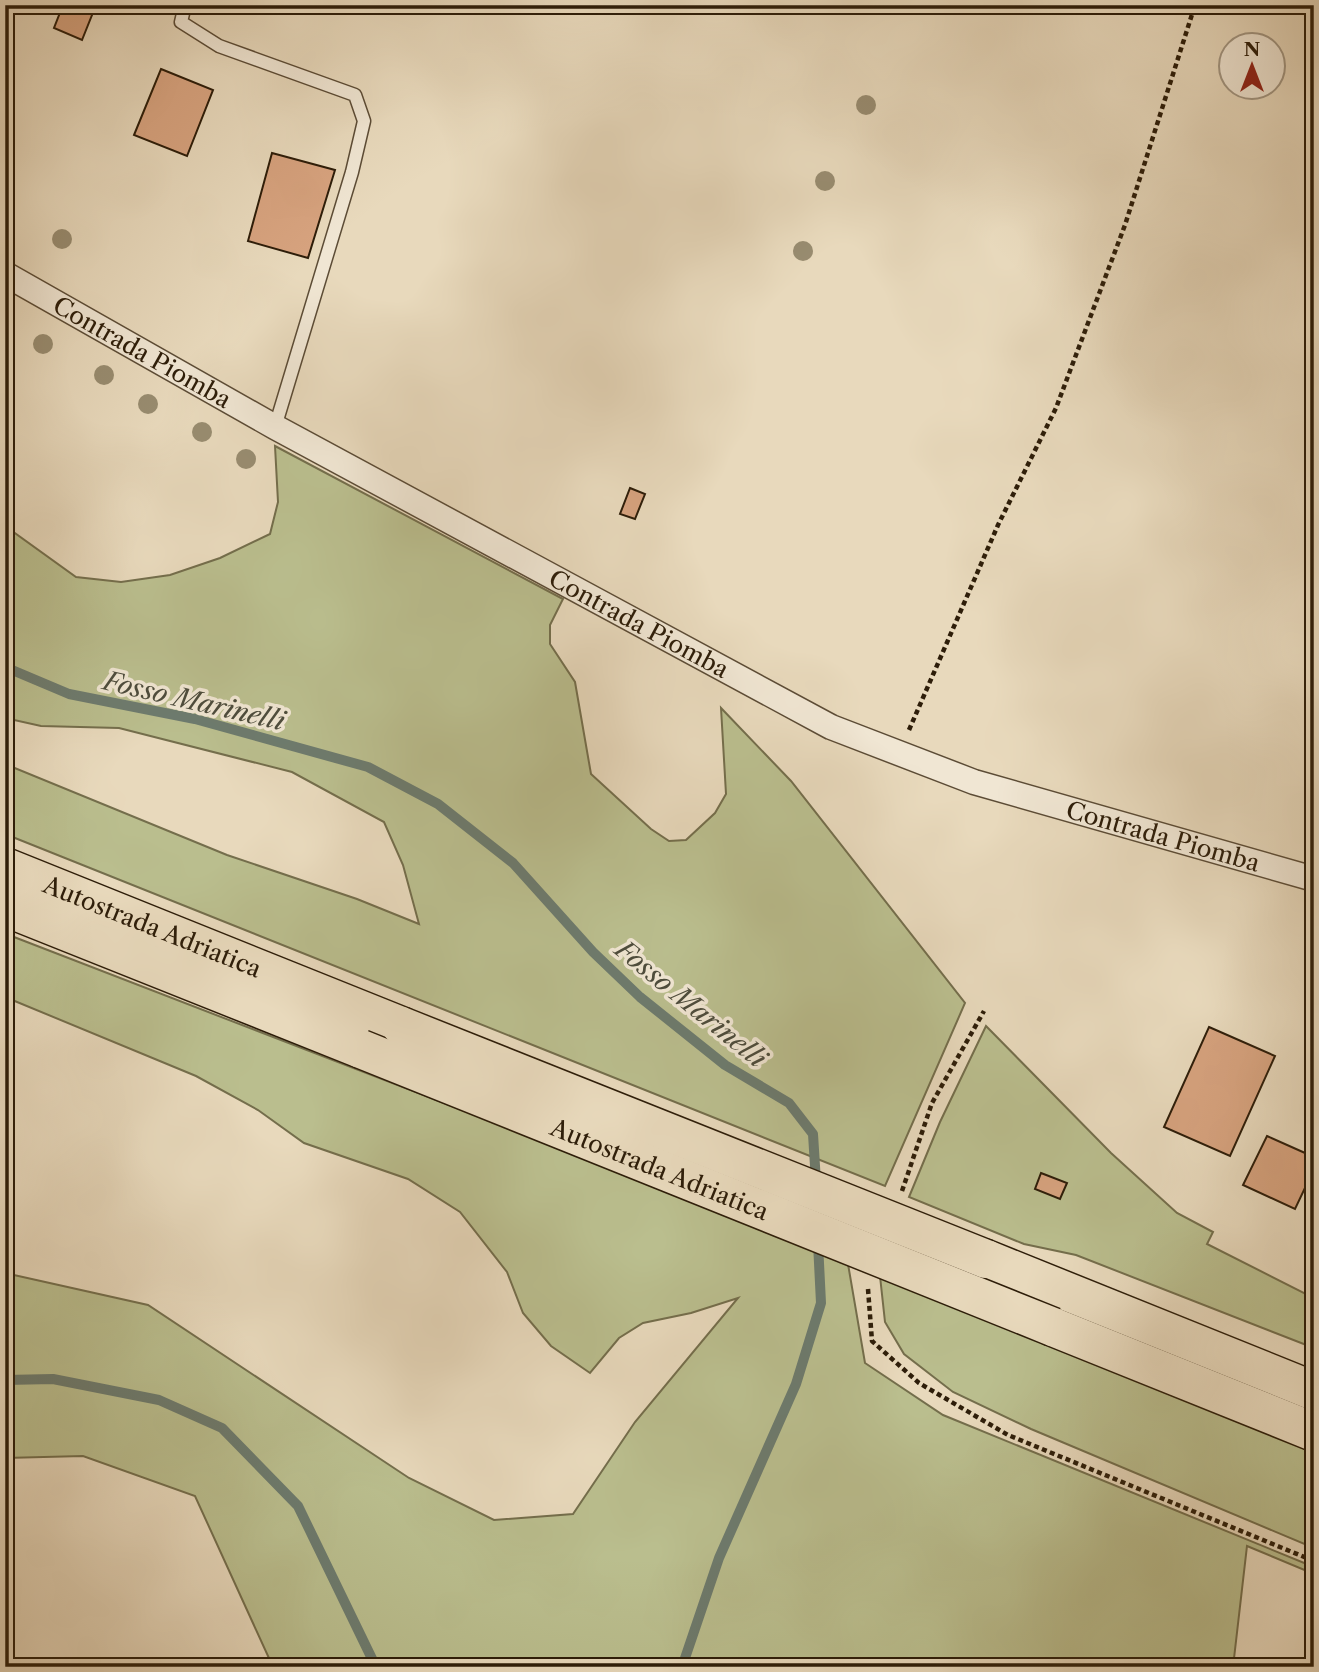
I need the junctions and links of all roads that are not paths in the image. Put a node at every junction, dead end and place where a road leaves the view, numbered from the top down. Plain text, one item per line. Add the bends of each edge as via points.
1 (185, 5) edge
2 (5, 274) edge
3 (275, 427) junction
4 (5, 867) edge
5 (1314, 879) edge
6 (5, 907) edge
7 (1314, 1391) edge
8 (1314, 1432) edge

1 - 3 lane via 181,22 219,46 355,94 364,121
2 - 3 street, Contrada Piomba
3 - 5 street, Contrada Piomba via 831,727 974,782
4 - 7 highway, Autostrada Adriatica, bridge
6 - 8 highway, Autostrada Adriatica, bridge

